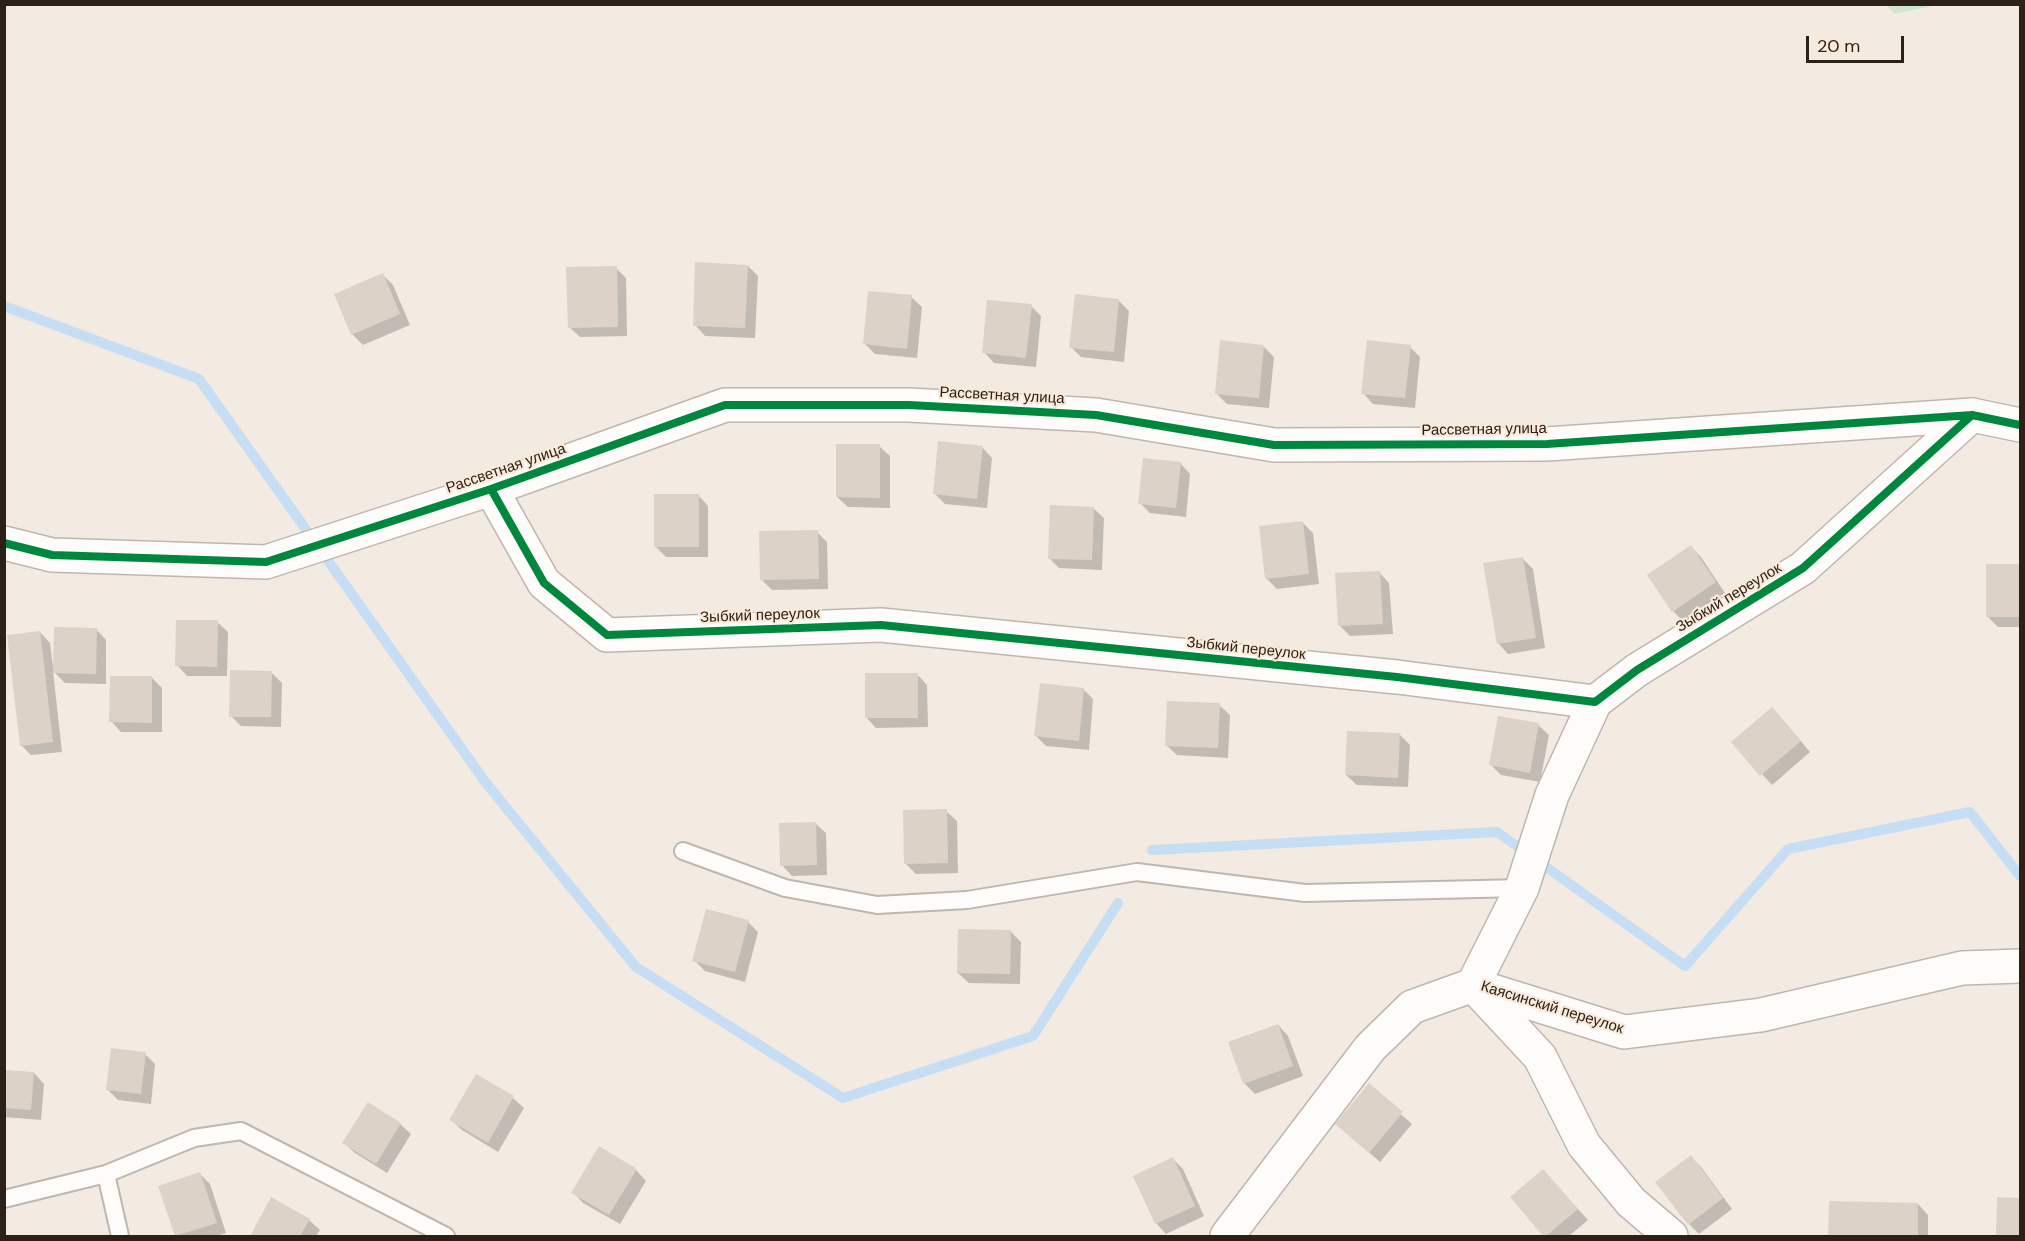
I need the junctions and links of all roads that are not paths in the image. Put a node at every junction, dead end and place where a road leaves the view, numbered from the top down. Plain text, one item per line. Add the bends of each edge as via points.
1 (1972, 415) junction
2 (2020, 425) edge
3 (491, 489) junction
4 (4, 543) edge
5 (1595, 702) junction
6 (683, 850) dead end
7 (1524, 883) junction
8 (2020, 966) edge
9 (1473, 985) junction
10 (106, 1174) junction
11 (4, 1199) edge
12 (120, 1236) edge
13 (446, 1236) edge
14 (1227, 1236) edge
15 (1671, 1236) edge

1 - 2 street, Рассветная улица
1 - 3 street, Рассветная улица via 1547,444 1274,446 1096,415 909,405 725,405
1 - 5 street, Зыбкий переулок via 1803,568 1637,670
3 - 4 street, Рассветная улица via 266,562 52,555
3 - 5 street, Зыбкий переулок via 544,583 607,635 882,625 1397,677
5 - 7 street via 1552,795
6 - 7 lane via 785,888 877,905 967,900 1137,872 1305,893
7 - 9 street
8 - 9 street, Каясинский переулок via 1962,968 1761,1015 1624,1032
9 - 14 street, Каясинский переулок via 1412,1007 1370,1048
9 - 15 street via 1540,1057 1584,1145 1631,1202
10 - 11 lane
10 - 12 lane
10 - 13 lane via 194,1138 241,1131

